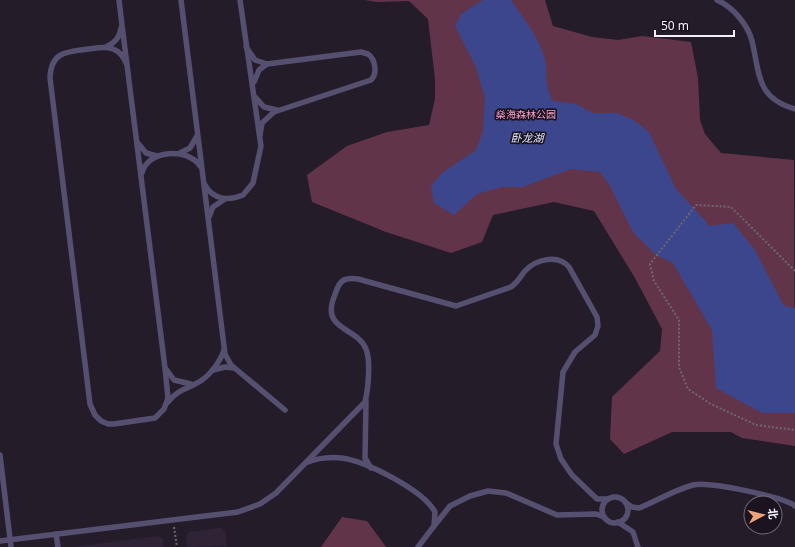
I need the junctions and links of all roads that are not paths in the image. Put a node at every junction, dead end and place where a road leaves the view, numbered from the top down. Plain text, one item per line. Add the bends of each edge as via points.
1 (119, 0) edge
2 (181, 0) edge
3 (240, 0) edge
4 (718, 0) edge
5 (122, 25) junction
6 (104, 47) junction
7 (246, 47) junction
8 (267, 64) junction
9 (127, 65) junction
10 (253, 87) junction
11 (255, 94) junction
12 (795, 109) edge
13 (278, 110) junction
14 (197, 133) junction
15 (260, 135) junction
16 (136, 140) junction
17 (178, 154) junction
18 (159, 156) junction
19 (202, 169) junction
20 (141, 177) junction
21 (203, 181) junction
22 (226, 199) junction
23 (208, 221) junction
24 (224, 349) junction
25 (165, 368) junction
26 (236, 369) junction
27 (210, 372) junction
28 (194, 384) junction
29 (367, 394) junction
30 (167, 404) junction
31 (285, 410) dead end
32 (0, 455) edge
33 (306, 463) junction
34 (372, 469) junction
35 (608, 499) junction
36 (786, 501) junction
37 (795, 502) edge
38 (626, 503) junction
39 (430, 505) junction
40 (450, 506) junction
41 (795, 506) edge
42 (604, 517) junction
43 (618, 522) junction
44 (434, 526) junction
45 (56, 534) junction
46 (10, 539) junction
47 (0, 540) edge
48 (11, 547) edge
49 (58, 547) edge
50 (418, 547) edge
51 (638, 547) edge

1 - 5 lane
2 - 14 lane
3 - 7 lane
4 - 12 lane via 727,4 747,28 752,40 758,75 765,90 776,100
5 - 6 lane via 118,38
5 - 9 lane
6 - 9 lane via 120,53
6 - 30 lane via 60,55 52,65 50,78 90,404 102,422 114,424 155,418
7 - 8 lane via 255,60
7 - 10 lane
8 - 10 lane via 255,76
8 - 13 lane via 361,52 368,54 374,62 375,75 368,81
9 - 16 lane
10 - 11 lane
11 - 13 lane via 258,102 264,107
11 - 15 lane
13 - 15 lane via 266,119 260,128
14 - 17 lane via 190,148
14 - 19 lane
15 - 22 lane via 261,153 251,188 239,197
16 - 18 lane via 146,152
16 - 20 lane
17 - 18 lane
17 - 19 lane via 193,157
18 - 20 lane via 148,162
19 - 21 lane
20 - 25 lane
21 - 22 lane via 211,193
21 - 23 lane
22 - 23 lane via 213,207
23 - 24 lane
24 - 26 lane via 226,357
24 - 27 lane
25 - 28 lane via 174,380
25 - 30 lane
26 - 27 lane via 225,367
26 - 31 lane
27 - 28 lane
28 - 30 lane via 178,392
29 - 33 lane via 361,407
29 - 34 lane via 365,458
29 - 35 lane via 368,357 365,347 335,321 331,312 341,282 358,279 456,306 511,287 533,264 551,259 561,260 569,267 580,285 597,316 598,326 595,335 575,352 563,372 556,435 558,452 565,466 592,495 597,499
32 - 46 lane
33 - 34 lane via 316,459 340,458
33 - 45 lane via 276,493 260,504 238,512
34 - 39 lane via 389,475
35 - 38 lane via 620,498
35 - 42 lane via 602,509
36 - 37 lane
36 - 38 lane via 747,491 700,484 639,508
36 - 41 lane
38 - 43 lane via 627,515
39 - 40 lane via 438,509
39 - 44 lane via 435,512
40 - 42 lane via 470,496 494,491 512,495 562,516 596,514
40 - 44 lane
42 - 43 lane via 610,522
43 - 51 lane via 633,532
44 - 50 lane
45 - 46 lane
45 - 49 lane
46 - 47 lane
46 - 48 lane

